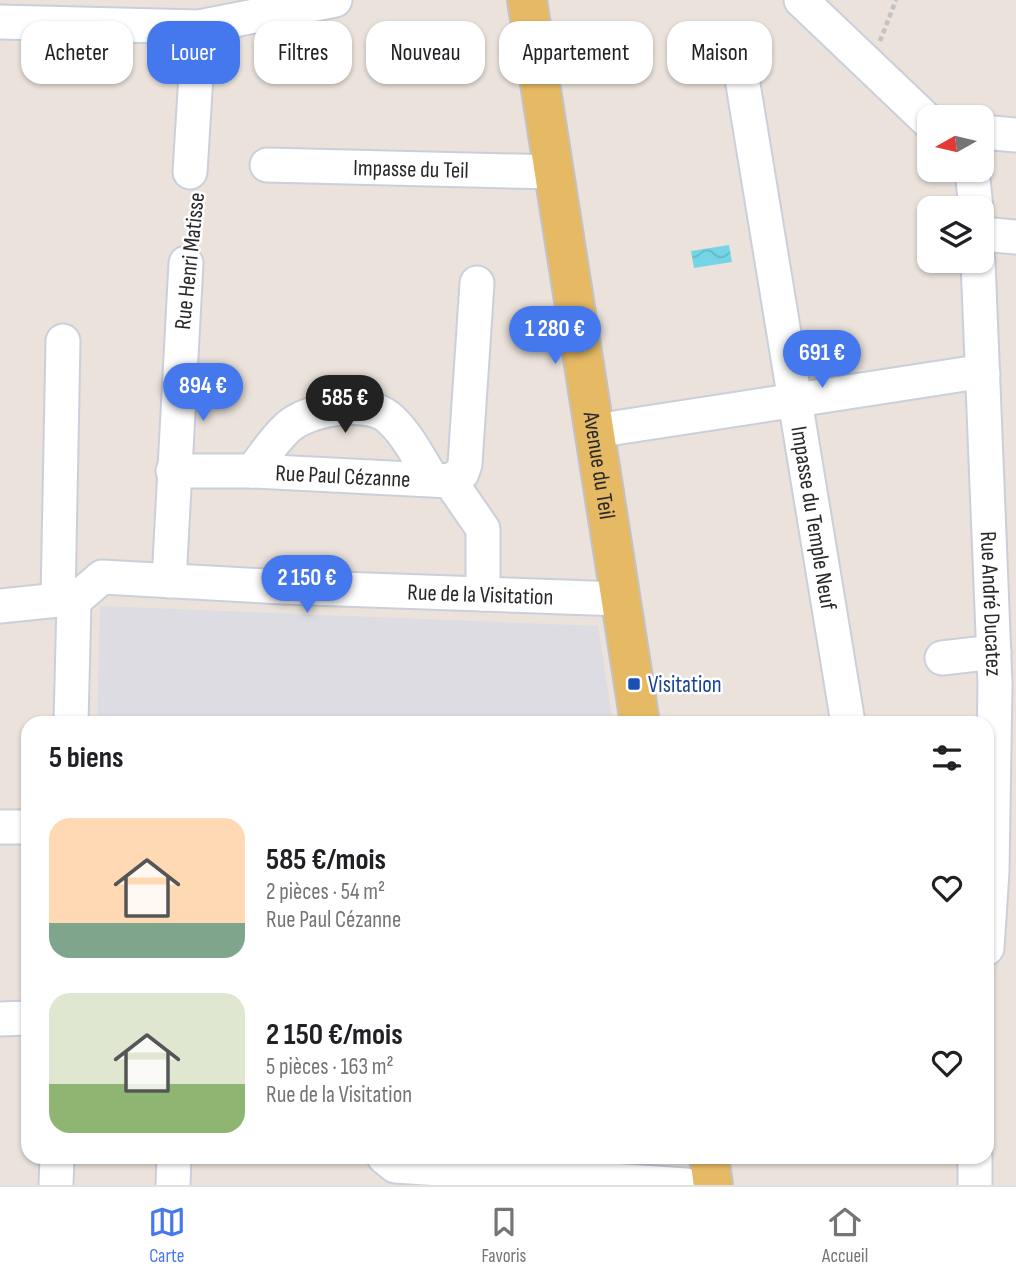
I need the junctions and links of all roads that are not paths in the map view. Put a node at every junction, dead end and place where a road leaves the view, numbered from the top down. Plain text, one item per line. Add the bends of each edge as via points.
1 (335, 0) edge
2 (527, 0) edge
3 (801, 0) edge
4 (295, 4) edge
5 (225, 21) edge
6 (0, 22) edge
7 (147, 26) edge
8 (196, 84) edge
9 (743, 84) edge
10 (917, 111) edge
11 (994, 133) edge
12 (1016, 135) edge
13 (267, 165) dead end
14 (190, 172) road end
15 (554, 172) junction
16 (994, 235) edge
17 (1016, 237) edge
18 (186, 262) road end
19 (979, 273) edge
20 (477, 283) dead end
21 (63, 341) dead end
22 (983, 374) junction
23 (796, 400) junction
24 (595, 431) junction
25 (173, 471) junction
26 (252, 471) junction
27 (441, 480) junction
28 (1003, 573) edge
29 (169, 581) junction
30 (483, 594) junction
31 (620, 599) junction
32 (66, 600) junction
33 (0, 606) edge
34 (994, 652) junction
35 (942, 658) dead end
36 (71, 716) edge
37 (639, 716) edge
38 (847, 716) edge
39 (994, 725) edge
40 (0, 827) edge
41 (21, 827) edge
42 (21, 1018) edge
43 (0, 1019) edge
44 (57, 1164) edge
45 (174, 1164) edge
46 (393, 1164) edge
47 (710, 1164) edge
48 (975, 1164) edge
49 (56, 1185) edge
50 (173, 1185) edge
51 (686, 1185) edge
52 (713, 1185) edge
53 (975, 1185) edge

1 - 4 street
2 - 15 main road, Avenue du Teil
3 - 10 street
4 - 5 street
6 - 7 street
8 - 14 street, Rue Henri Matisse
9 - 23 street, Impasse du Temple Neuf
11 - 12 street
13 - 15 street, Impasse du Teil
15 - 24 main road, Avenue du Teil
16 - 17 street
18 - 25 street, Rue Henri Matisse
19 - 22 street, Rue André Ducatez
20 - 27 street via 466,464 462,473
21 - 32 street
22 - 23 street
22 - 28 street, Rue André Ducatez
23 - 24 street
23 - 38 street, Impasse du Temple Neuf
24 - 31 main road, Avenue du Teil
25 - 26 street, Rue Paul Cézanne
25 - 29 street, Rue Henri Matisse
26 - 27 street, Rue Paul Cézanne
26 - 27 street, Rue Paul Cézanne via 287,427 322,411 359,406 387,416
27 - 30 street, Rue Paul Cézanne via 482,529
28 - 34 street, Rue André Ducatez
29 - 30 street, Rue de la Visitation
29 - 32 street, Rue de la Visitation via 102,577
30 - 31 street, Rue de la Visitation
31 - 37 main road, Avenue du Teil
32 - 33 street
32 - 36 street
34 - 35 street
34 - 39 street, Rue André Ducatez
40 - 41 street
42 - 43 street
44 - 49 street
45 - 50 street
46 - 51 street
47 - 52 main road
48 - 53 street

